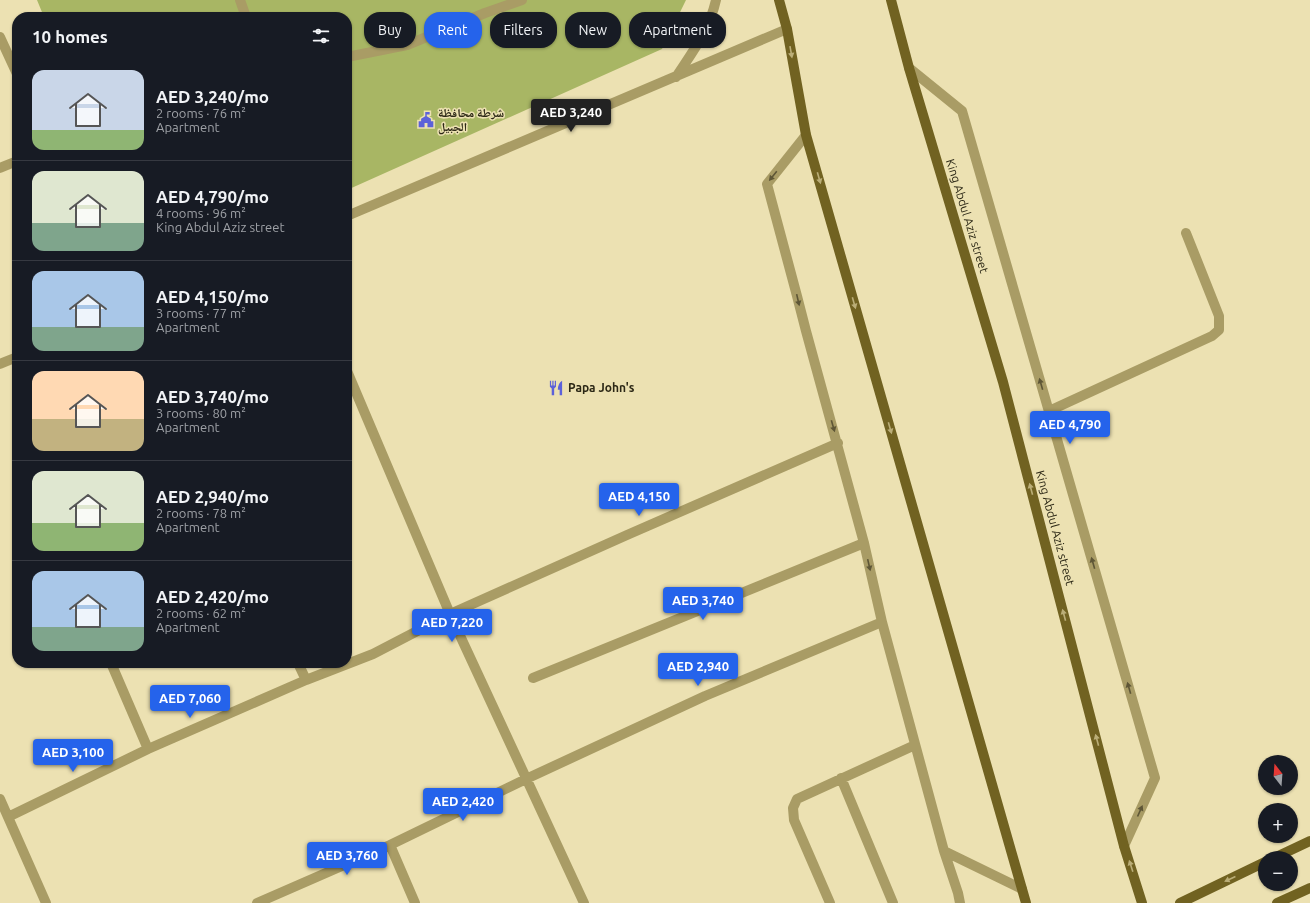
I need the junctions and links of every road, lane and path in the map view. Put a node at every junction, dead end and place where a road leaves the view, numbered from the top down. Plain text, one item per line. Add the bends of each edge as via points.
1 (240, 0) edge
2 (522, 0) edge
3 (716, 0) edge
4 (779, 0) edge
5 (891, 0) edge
6 (244, 12) edge
7 (787, 29) junction
8 (0, 37) edge
9 (352, 56) edge
10 (12, 63) edge
11 (909, 68) junction
12 (676, 76) junction
13 (806, 135) junction
14 (12, 162) edge
15 (0, 168) edge
16 (352, 214) edge
17 (1186, 233) dead end
18 (12, 359) edge
19 (0, 364) edge
20 (352, 383) edge
21 (1049, 411) junction
22 (838, 443) junction
23 (864, 543) junction
24 (450, 614) junction
25 (882, 622) junction
26 (352, 662) edge
27 (113, 668) edge
28 (300, 668) edge
29 (337, 668) edge
30 (533, 678) dead end
31 (306, 680) junction
32 (915, 745) junction
33 (148, 749) junction
34 (841, 778) junction
35 (526, 779) junction
36 (0, 800) edge
37 (8, 817) junction
38 (1310, 841) edge
39 (390, 845) junction
40 (1124, 846) junction
41 (944, 851) junction
42 (1289, 851) edge
43 (1258, 865) edge
44 (1310, 888) edge
45 (1022, 889) junction
46 (46, 903) edge
47 (257, 903) edge
48 (415, 903) edge
49 (584, 903) edge
50 (830, 903) edge
51 (893, 903) edge
52 (960, 903) edge
53 (1026, 903) edge
54 (1142, 903) edge
55 (1180, 903) edge
56 (1277, 903) edge

1 - 6 street
2 - 9 street via 407,45
3 - 12 street via 704,35
4 - 7 main road
5 - 11 main road, King Abdul Aziz street
7 - 12 street
7 -> 13 main road
8 - 10 street
21 -> 11 street via 962,111
40 -> 11 main road, King Abdul Aziz street via 1003,382
12 - 16 street
13 -> 22 street via 767,184
13 -> 45 main road
14 - 15 street
17 - 21 street via 1219,316 1219,330 1212,336
18 - 19 street
20 - 24 street
40 -> 21 street via 1155,778
22 - 23 street
22 - 24 street
23 -> 25 street
23 - 30 street
24 - 26 street
24 - 35 street
25 - 32 street
25 - 35 street via 705,696
27 - 33 street
28 - 31 street
29 - 31 street
31 - 33 street
32 - 34 street
32 - 41 street
33 - 37 street
34 - 50 street via 797,799 793,808 794,820
34 - 51 street
35 - 39 street
35 - 49 street
36 - 37 street
37 - 46 street
38 - 42 main road
39 - 47 street
39 - 48 street
54 -> 40 main road, King Abdul Aziz street
41 - 45 street
41 - 52 street
43 -> 55 main road
44 - 56 main road
45 - 53 main road

